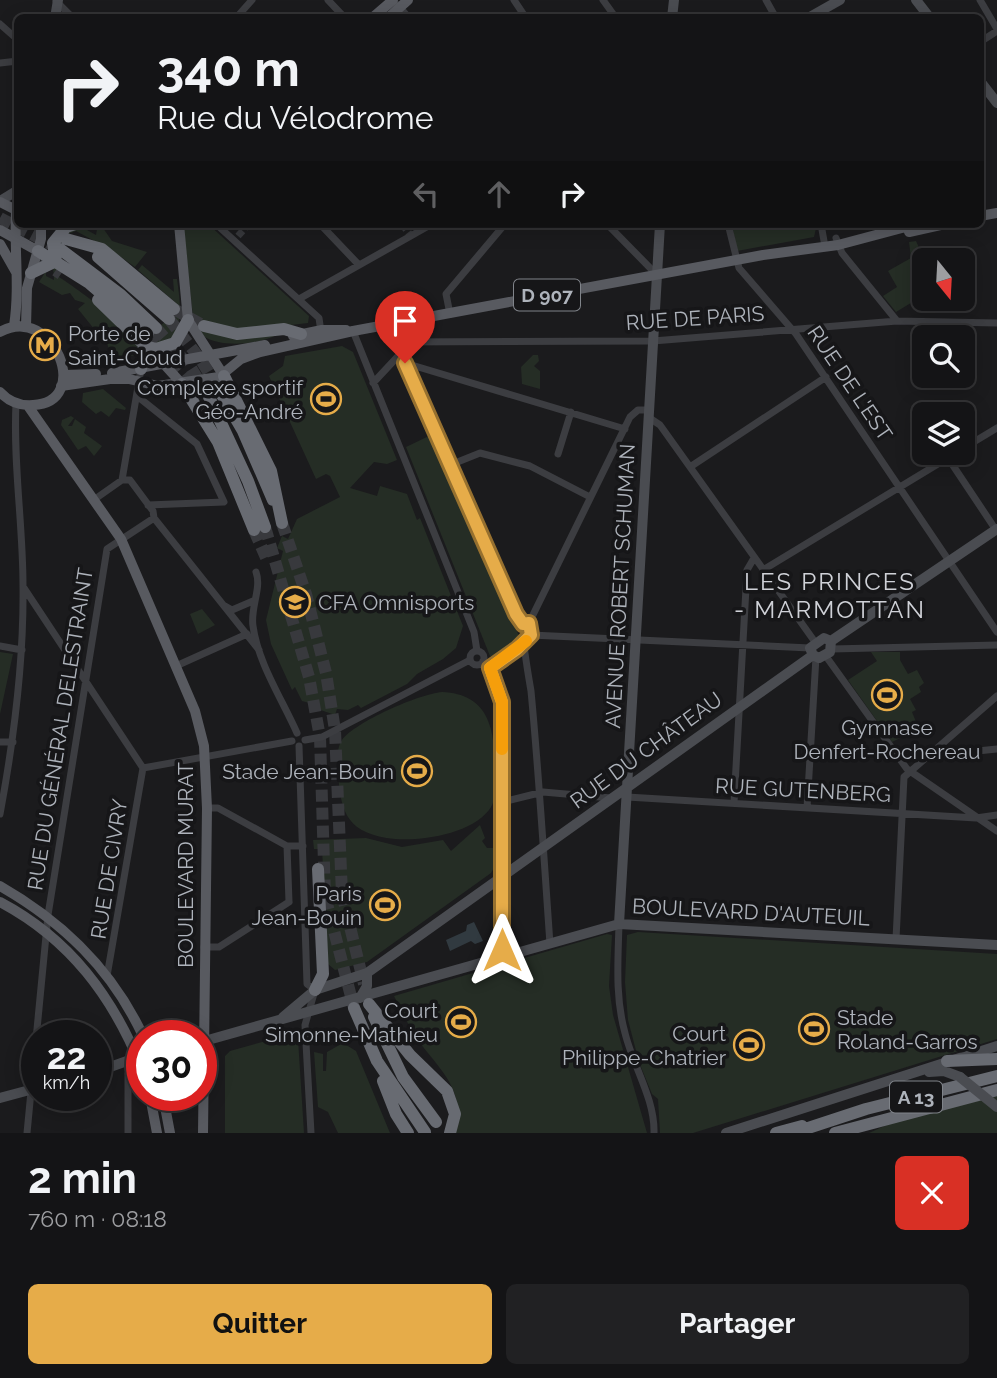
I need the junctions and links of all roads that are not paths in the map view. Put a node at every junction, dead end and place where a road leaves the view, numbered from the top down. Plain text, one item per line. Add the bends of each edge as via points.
1 (251, 0) edge
2 (328, 0) edge
3 (839, 0) edge
4 (916, 0) edge
5 (981, 0) edge
6 (57, 1) edge
7 (398, 2) edge
8 (69, 14) edge
9 (239, 14) edge
10 (341, 14) edge
11 (379, 14) edge
12 (815, 14) edge
13 (927, 14) edge
14 (0, 24) edge
15 (997, 30) edge
16 (14, 36) edge
17 (984, 86) edge
18 (997, 103) edge
19 (16, 228) edge
20 (41, 228) edge
21 (65, 228) edge
22 (222, 228) edge
23 (324, 228) edge
24 (425, 228) edge
25 (502, 228) edge
26 (611, 228) edge
27 (660, 228) edge
28 (729, 228) edge
29 (822, 228) edge
30 (909, 228) edge
31 (179, 229) edge
32 (0, 230) edge
33 (15, 238) junction
34 (824, 241) junction
35 (837, 242) junction
36 (0, 244) edge
37 (807, 247) junction
38 (38, 251) junction
39 (61, 256) junction
40 (736, 260) junction
41 (359, 265) junction
42 (25, 275) junction
43 (657, 276) junction
44 (299, 299) junction
45 (449, 312) junction
46 (171, 314) tunnel mouth
47 (188, 320) junction
48 (897, 321) junction
49 (997, 323) edge
50 (387, 324) junction
51 (14, 326) junction
52 (204, 326) tunnel mouth
53 (26, 327) junction
54 (792, 329) junction
55 (321, 330) junction
56 (353, 331) junction
57 (0, 332) edge
58 (149, 336) junction
59 (307, 337) junction
60 (653, 341) junction
61 (396, 342) junction
62 (401, 353) junction
63 (209, 354) junction
64 (163, 363) junction
65 (405, 363) junction
66 (140, 375) junction
67 (224, 376) junction
68 (826, 377) junction
69 (63, 381) junction
70 (182, 383) junction
71 (373, 383) junction
72 (0, 391) edge
73 (137, 396) junction
74 (16, 403) junction
75 (34, 405) junction
76 (570, 412) junction
77 (649, 414) junction
78 (997, 428) edge
79 (625, 429) junction
80 (975, 441) edge
81 (558, 454) dead end
82 (450, 465) junction
83 (937, 465) edge
84 (953, 465) edge
85 (690, 467) junction
86 (122, 480) junction
87 (901, 488) junction
88 (590, 497) junction
89 (95, 499) junction
90 (148, 505) junction
91 (154, 518) junction
92 (997, 530) edge
93 (121, 539) junction
94 (754, 558) junction
95 (950, 561) junction
96 (763, 570) junction
97 (256, 572) dead end
98 (23, 587) junction
99 (253, 601) junction
100 (222, 603) junction
101 (526, 624) junction
102 (253, 630) junction
103 (997, 632) edge
104 (245, 636) junction
105 (528, 638) junction
106 (636, 638) junction
107 (743, 644) junction
108 (997, 645) edge
109 (0, 646) edge
110 (22, 650) junction
111 (259, 650) junction
112 (820, 650) junction
113 (477, 651) junction
114 (470, 660) junction
115 (483, 661) junction
116 (176, 666) junction
117 (490, 668) junction
118 (86, 681) junction
119 (997, 696) edge
120 (738, 708) junction
121 (0, 741) edge
122 (13, 742) junction
123 (299, 742) junction
124 (943, 744) junction
125 (997, 749) edge
126 (948, 754) junction
127 (205, 755) junction
128 (929, 756) junction
129 (144, 768) junction
130 (911, 772) junction
131 (627, 786) junction
132 (538, 793) junction
133 (627, 797) junction
134 (611, 798) junction
135 (502, 802) junction
136 (734, 803) junction
137 (207, 808) junction
138 (807, 808) junction
139 (902, 813) junction
140 (0, 814) edge
141 (997, 815) edge
142 (976, 818) junction
143 (997, 831) edge
144 (303, 845) junction
145 (287, 846) junction
146 (543, 847) junction
147 (318, 869) dead end
148 (502, 877) junction
149 (0, 886) edge
150 (0, 902) edge
151 (289, 902) junction
152 (304, 903) junction
153 (48, 915) junction
154 (619, 924) junction
155 (46, 932) junction
156 (896, 939) junction
157 (550, 944) junction
158 (997, 945) edge
159 (204, 947) junction
160 (502, 957) junction
161 (367, 973) junction
162 (107, 976) junction
163 (315, 990) junction
164 (387, 990) junction
165 (361, 1004) junction
166 (335, 1006) junction
167 (307, 1014) junction
168 (282, 1017) junction
169 (39, 1020) edge
170 (133, 1020) edge
171 (203, 1020) edge
172 (126, 1037) edge
173 (217, 1037) edge
174 (997, 1046) edge
175 (997, 1059) edge
176 (377, 1061) junction
177 (947, 1061) junction
178 (907, 1076) junction
179 (997, 1076) edge
180 (997, 1090) edge
181 (21, 1092) edge
182 (0, 1098) edge
183 (997, 1107) edge
184 (30, 1111) edge
185 (128, 1111) edge
186 (152, 1111) edge
187 (166, 1111) edge
188 (203, 1111) edge
189 (843, 1116) junction
190 (436, 1122) dead end
191 (425, 1132) edge
192 (27, 1133) edge
193 (128, 1133) edge
194 (156, 1133) edge
195 (170, 1133) edge
196 (203, 1133) edge
197 (311, 1133) edge
198 (408, 1133) edge
199 (450, 1133) edge
200 (654, 1133) edge
201 (726, 1133) edge
202 (776, 1133) edge
203 (793, 1133) edge
204 (835, 1133) edge

1 - 9 street
2 - 10 street
3 - 12 street
4 - 13 street
5 - 15 street
6 - 8 street
7 - 11 main road
14 - 16 street
17 - 18 street
19 - 33 main road
20 - 38 main road
21 - 39 highway via 53,243
22 - 44 street
23 - 41 street
24 - 41 street
25 - 45 street via 446,295
26 - 43 street
27 - 43 street, AVENUE ROBERT SCHUMAN
28 - 40 street, RUE DE L'EST
29 - 34 street
30 - 35 main road, D 907
31 - 47 main road
32 - 33 main road
33 - 38 main road
33 - 42 main road
34 - 35 main road, D 907
34 - 37 main road, D 907
35 - 37 main road, D 907
35 - 48 street
36 - 42 main road
37 - 40 main road, D 907
38 - 39 highway
38 - 42 main road
39 - 42 highway
39 - 46 highway via 103,260
39 - 58 highway via 108,309
39 - 58 highway via 121,295
40 - 43 main road, D 907
40 - 54 street, RUE DE L'EST
41 - 44 street
42 - 51 main road
42 - 53 main road
43 - 45 main road, D 907
43 - 60 street, AVENUE ROBERT SCHUMAN
44 - 55 street via 319,318
45 - 50 main road, D 907
47 - 58 highway via 175,343 156,349
47 - 63 main road
48 - 49 street, RUE DE PARIS
48 - 54 street, RUE DE PARIS
50 - 56 main road, D 907
50 - 61 street
51 - 53 main road
51 - 57 main road
52 - 59 highway via 237,334 284,329
53 - 69 main road via 60,354
54 - 60 street, RUE DE PARIS
54 - 68 street, RUE DE L'EST
55 - 56 main road
55 - 59 main road
56 - 59 main road
56 - 71 street
58 - 64 highway
58 - 66 highway
59 - 63 main road
59 - 67 main road via 242,359
60 - 61 street, RUE DE PARIS
60 - 77 street, AVENUE ROBERT SCHUMAN
61 - 62 street
62 - 65 street
62 - 71 street
63 - 64 main road
63 - 67 main road
64 - 66 main road
64 - 70 main road
65 - 76 street
65 - 82 street
66 - 69 main road
66 - 70 main road via 158,386
66 - 73 street
67 - 70 main road
67 - 70 highway via 271,471 282,523 243,431 211,396 260,529 218,442
68 - 85 street
68 - 87 street, RUE DE L'EST
69 - 75 main road via 53,397
71 - 113 street via 474,632
72 - 74 main road
73 - 86 street
73 - 90 street via 197,444 224,502
74 - 75 main road
74 - 98 street
75 - 89 main road, BOULEVARD MURAT
76 - 79 street
76 - 81 street
77 - 79 street via 633,413
77 - 85 street
77 - 106 street, AVENUE ROBERT SCHUMAN
78 - 80 street
79 - 88 street
82 - 88 street via 480,453 530,466
82 - 101 street
83 - 87 street
84 - 92 street
85 - 94 street
86 - 89 street
86 - 90 street via 130,480
87 - 95 street, RUE DE L'EST
87 - 96 street
88 - 101 street
89 - 93 main road, BOULEVARD MURAT
90 - 91 street
91 - 93 street
91 - 100 street
92 - 95 street, RUE DU CHÂTEAU
93 - 116 main road, BOULEVARD MURAT
93 - 118 street, RUE DU GÉNÉRAL DELESTRAINT via 107,549
94 - 96 street
94 - 107 street via 747,570
95 - 103 street, RUE DE L'EST
95 - 112 street, RUE DU CHÂTEAU
96 - 112 street
97 - 99 street via 259,583
98 - 110 street
98 - 118 street
99 - 100 street via 232,610
99 - 102 street
100 - 104 street
101 - 105 street
102 - 104 street
102 - 111 street
104 - 111 street
104 - 116 street
105 - 106 street
105 - 117 street
105 - 132 street
106 - 107 street
106 - 131 street, AVENUE ROBERT SCHUMAN
107 - 112 street
107 - 120 street
108 - 112 street
109 - 110 street
110 - 122 street
111 - 123 street
112 - 120 street, RUE DU CHÂTEAU
112 - 130 street
112 - 138 street
113 - 114 street via 471,653
113 - 115 street
114 - 115 street via 475,665
114 - 123 street via 322,737
115 - 117 street
116 - 127 main road, BOULEVARD MURAT via 197,719
117 - 135 street via 502,702
118 - 129 street
118 - 153 street, RUE DU GÉNÉRAL DELESTRAINT
119 - 124 street
120 - 131 street, RUE DU CHÂTEAU
120 - 136 street
121 - 122 street
122 - 140 street
123 - 127 street
123 - 144 street
124 - 126 street
124 - 128 street
125 - 126 street
126 - 128 street
127 - 129 street
127 - 137 main road, BOULEVARD MURAT
128 - 130 street
129 - 162 street, RUE DE CIVRY
130 - 139 street via 904,777
130 - 142 street
131 - 133 street, AVENUE ROBERT SCHUMAN
131 - 134 street, RUE DU CHÂTEAU
132 - 134 street
132 - 135 street
132 - 146 street
133 - 136 street, RUE GUTENBERG
133 - 154 street, AVENUE ROBERT SCHUMAN
134 - 146 street, RUE DU CHÂTEAU
135 - 148 street
136 - 138 street, RUE GUTENBERG
137 - 145 street via 218,808
137 - 159 main road, BOULEVARD MURAT
138 - 139 street, RUE GUTENBERG
139 - 142 street, RUE GUTENBERG
139 - 156 street
141 - 142 street, RUE GUTENBERG
142 - 143 street
144 - 145 street
144 - 152 street
145 - 151 street
146 - 148 street, RUE DU CHÂTEAU
146 - 157 street
147 - 163 highway via 323,974
148 - 160 street
148 - 161 street, RUE DU CHÂTEAU
149 - 153 main road
150 - 155 main road
151 - 152 street
151 - 159 street via 219,947
152 - 163 street via 307,984
153 - 155 street, RUE DU GÉNÉRAL DELESTRAINT
153 - 162 main road
154 - 156 street, BOULEVARD D'AUTEUIL
154 - 157 street, BOULEVARD D'AUTEUIL
154 - 200 street via 621,1019 649,1101
155 - 169 street, RUE DU GÉNÉRAL DELESTRAINT
155 - 172 main road via 99,986
156 - 158 street, BOULEVARD D'AUTEUIL
157 - 160 street, BOULEVARD D'AUTEUIL
159 - 171 main road, BOULEVARD MURAT
160 - 164 street, BOULEVARD D'AUTEUIL
161 - 163 street
161 - 164 street
161 - 165 street
162 - 170 main road
163 - 166 street
163 - 167 street
163 - 168 street
164 - 165 street, BOULEVARD D'AUTEUIL
165 - 166 street, BOULEVARD D'AUTEUIL
165 - 176 highway
165 - 190 highway
165 - 199 highway via 447,1091 455,1114
166 - 167 street, BOULEVARD D'AUTEUIL
167 - 168 street, BOULEVARD D'AUTEUIL
167 - 197 street
168 - 173 street
174 - 177 street
175 - 177 highway
176 - 191 highway
176 - 198 highway via 396,1114
177 - 178 street
178 - 183 street, bridge via 944,1071 960,1077
178 - 201 street
179 - 189 highway, A 13
180 - 204 highway, A 13
181 - 182 street
184 - 192 street, RUE DU GÉNÉRAL DELESTRAINT
185 - 193 street
186 - 194 main road
187 - 195 main road
188 - 196 main road, BOULEVARD MURAT
189 - 202 highway
189 - 203 highway, A 13

